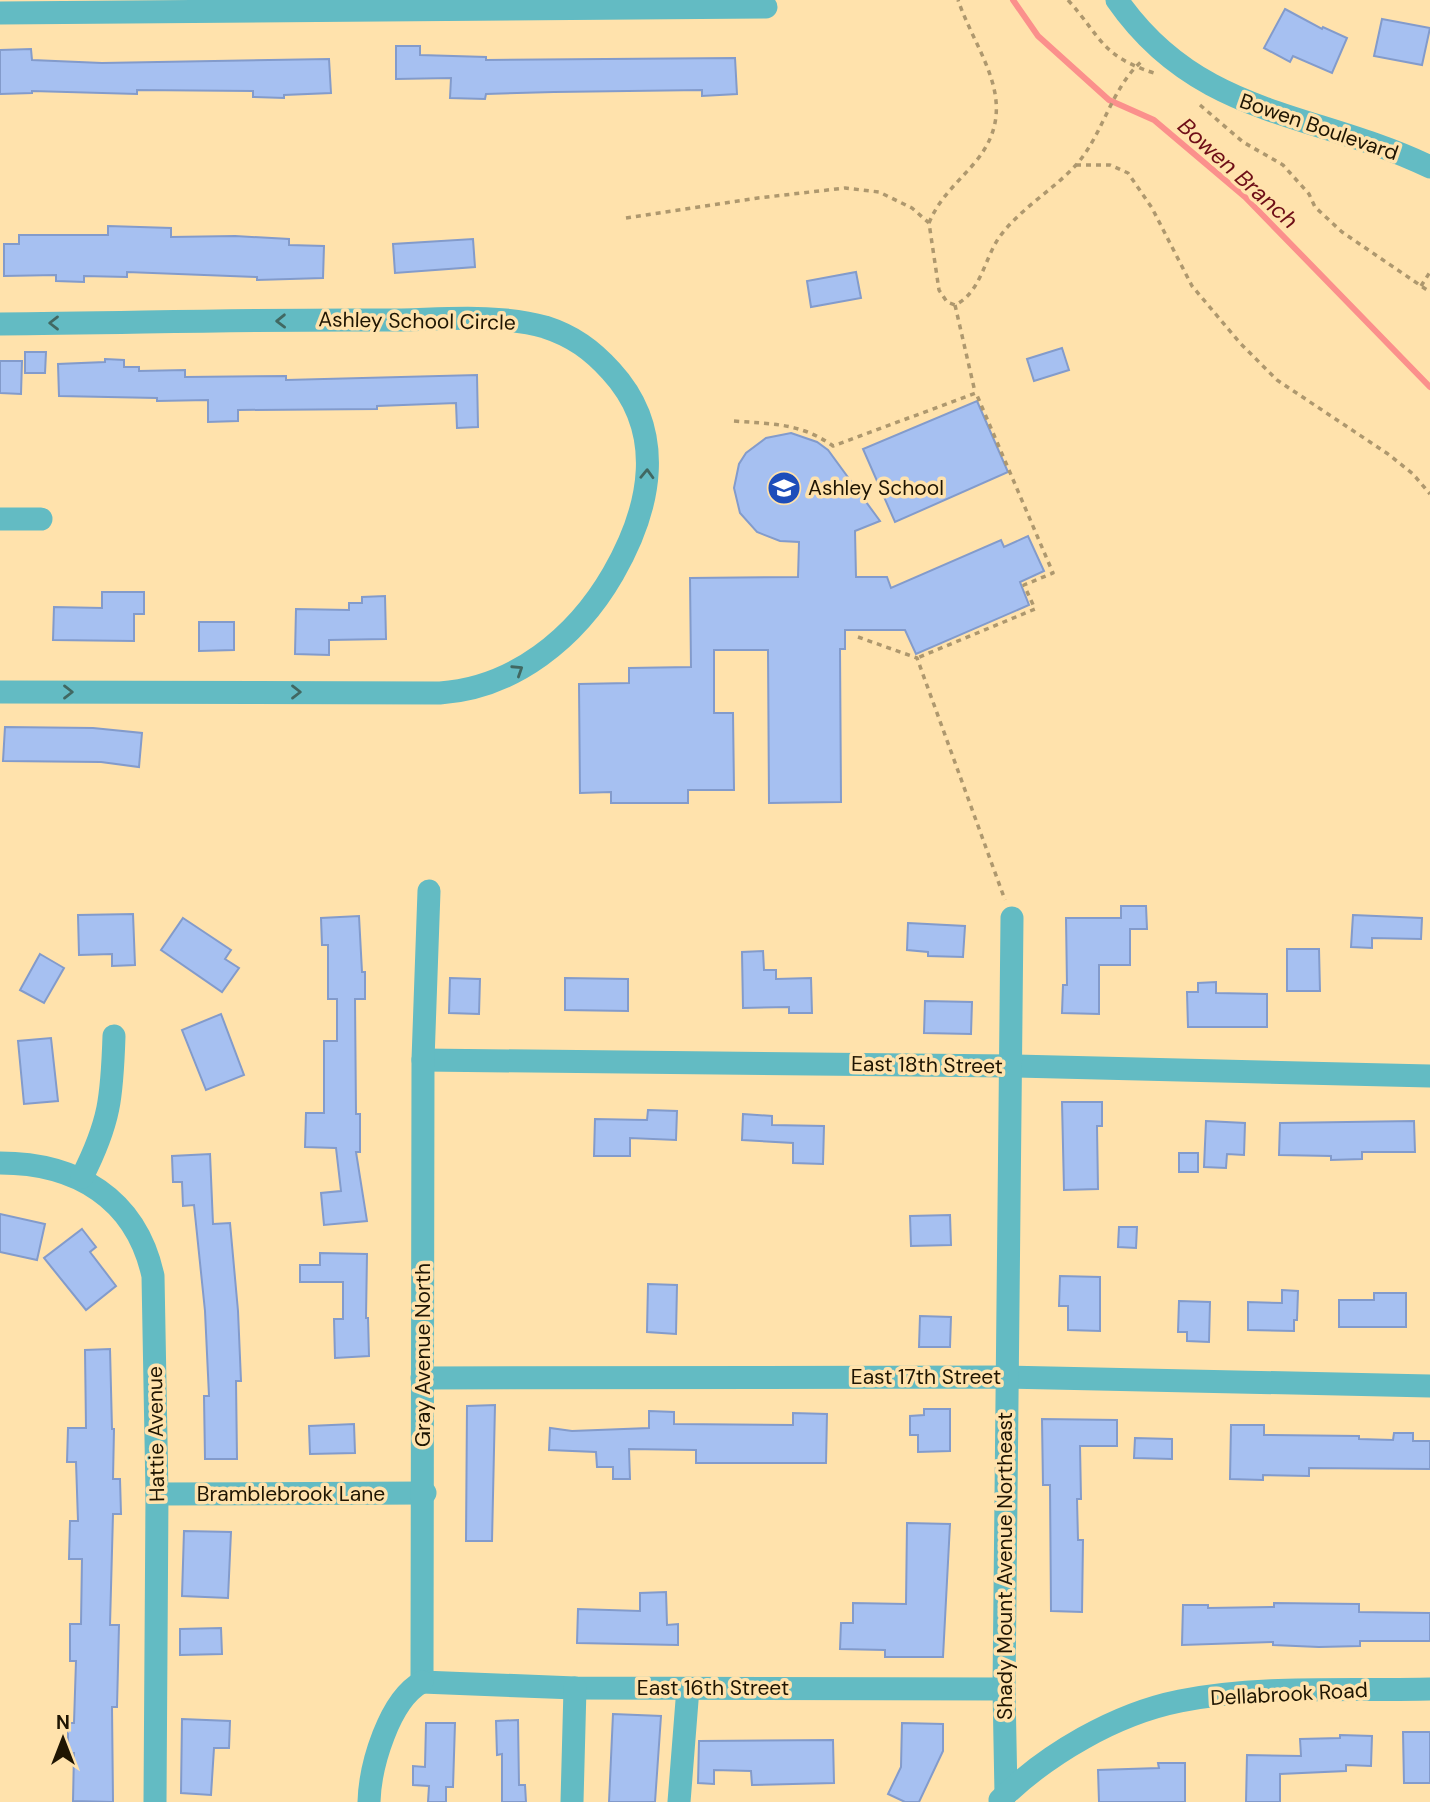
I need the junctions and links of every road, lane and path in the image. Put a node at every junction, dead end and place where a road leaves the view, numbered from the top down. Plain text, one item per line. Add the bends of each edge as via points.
1 (958, 0) edge
2 (1068, 0) edge
3 (1116, 0) edge
4 (766, 7) dead end
5 (0, 13) edge
6 (1163, 77) dead end
7 (1126, 78) dead end
8 (1199, 104) dead end
9 (1076, 165) junction
10 (1430, 167) edge
11 (626, 218) dead end
12 (929, 223) junction
13 (1430, 272) edge
14 (1421, 286) junction
15 (1430, 292) edge
16 (955, 305) junction
17 (0, 324) edge
18 (976, 393) junction
19 (734, 421) dead end
20 (1430, 494) edge
21 (0, 519) edge
22 (41, 519) dead end
23 (858, 637) dead end
24 (917, 658) junction
25 (0, 692) edge
26 (429, 891) dead end
27 (1012, 918) joint
28 (114, 1036) dead end
29 (423, 1060) junction
30 (1011, 1066) junction
31 (1430, 1076) edge
32 (0, 1163) edge
33 (82, 1177) junction
34 (1006, 1377) junction
35 (422, 1378) junction
36 (1430, 1387) edge
37 (425, 1493) junction
38 (157, 1494) junction
39 (422, 1682) junction
40 (575, 1688) junction
41 (688, 1688) junction
42 (1003, 1689) junction
43 (1430, 1689) edge
44 (1002, 1798) edge
45 (155, 1802) edge
46 (369, 1802) edge
47 (572, 1802) edge
48 (679, 1802) edge

1 - 12 path via 994,82 997,112 983,151 941,197
2 - 6 path via 1096,37 1123,62
3 - 10 street, Bowen Boulevard via 1159,49 1226,95 1396,151
4 - 5 street
7 - 9 path
8 - 14 path via 1243,142 1283,165 1315,207 1342,232
9 - 16 path via 1000,237 970,295
9 - 20 path via 1110,165 1128,173 1152,208 1186,278 1240,343 1277,380 1388,454
11 - 12 path via 857,188 900,200
12 - 16 path via 939,290
13 - 14 path
14 - 15 path
16 - 18 path
25 -> 17 street, Ashley School Circle via 440,693 485,687 513,674 553,644 601,593 631,540 648,478 644,434 634,400 589,348 547,328 521,322 352,320
18 - 19 path via 833,446 814,432 788,425
18 - 24 path via 1053,573 1024,584 1035,608
21 - 22 street
23 - 24 path
24 - 27 path
26 - 29 street, Gray Avenue North
27 - 30 street, Shady Mount Avenue Northeast
28 - 33 street via 113,1094 100,1141
29 - 30 street, East 18th Street
29 - 35 street, Gray Avenue North
30 - 31 street, East 18th Street
30 - 34 street, Shady Mount Avenue Northeast
32 - 33 street, Hattie Avenue via 32,1163
33 - 38 street, Hattie Avenue via 108,1196 149,1255
34 - 35 street, East 17th Street
34 - 36 street, East 17th Street
34 - 42 street, Shady Mount Avenue Northeast
35 - 37 street, Gray Avenue North
37 - 38 street, Bramblebrook Lane
37 - 39 street, Gray Avenue North
38 - 45 street, Hattie Avenue
39 - 40 street, East 16th Street
39 - 46 street via 411,1688 388,1722 369,1781
40 - 41 street, East 16th Street
40 - 47 street
41 - 42 street, East 16th Street
41 - 48 street
42 - 44 street, Shady Mount Avenue Northeast
43 - 44 street, Dellabrook Road via 1239,1693 1178,1702 1117,1723 1047,1760

